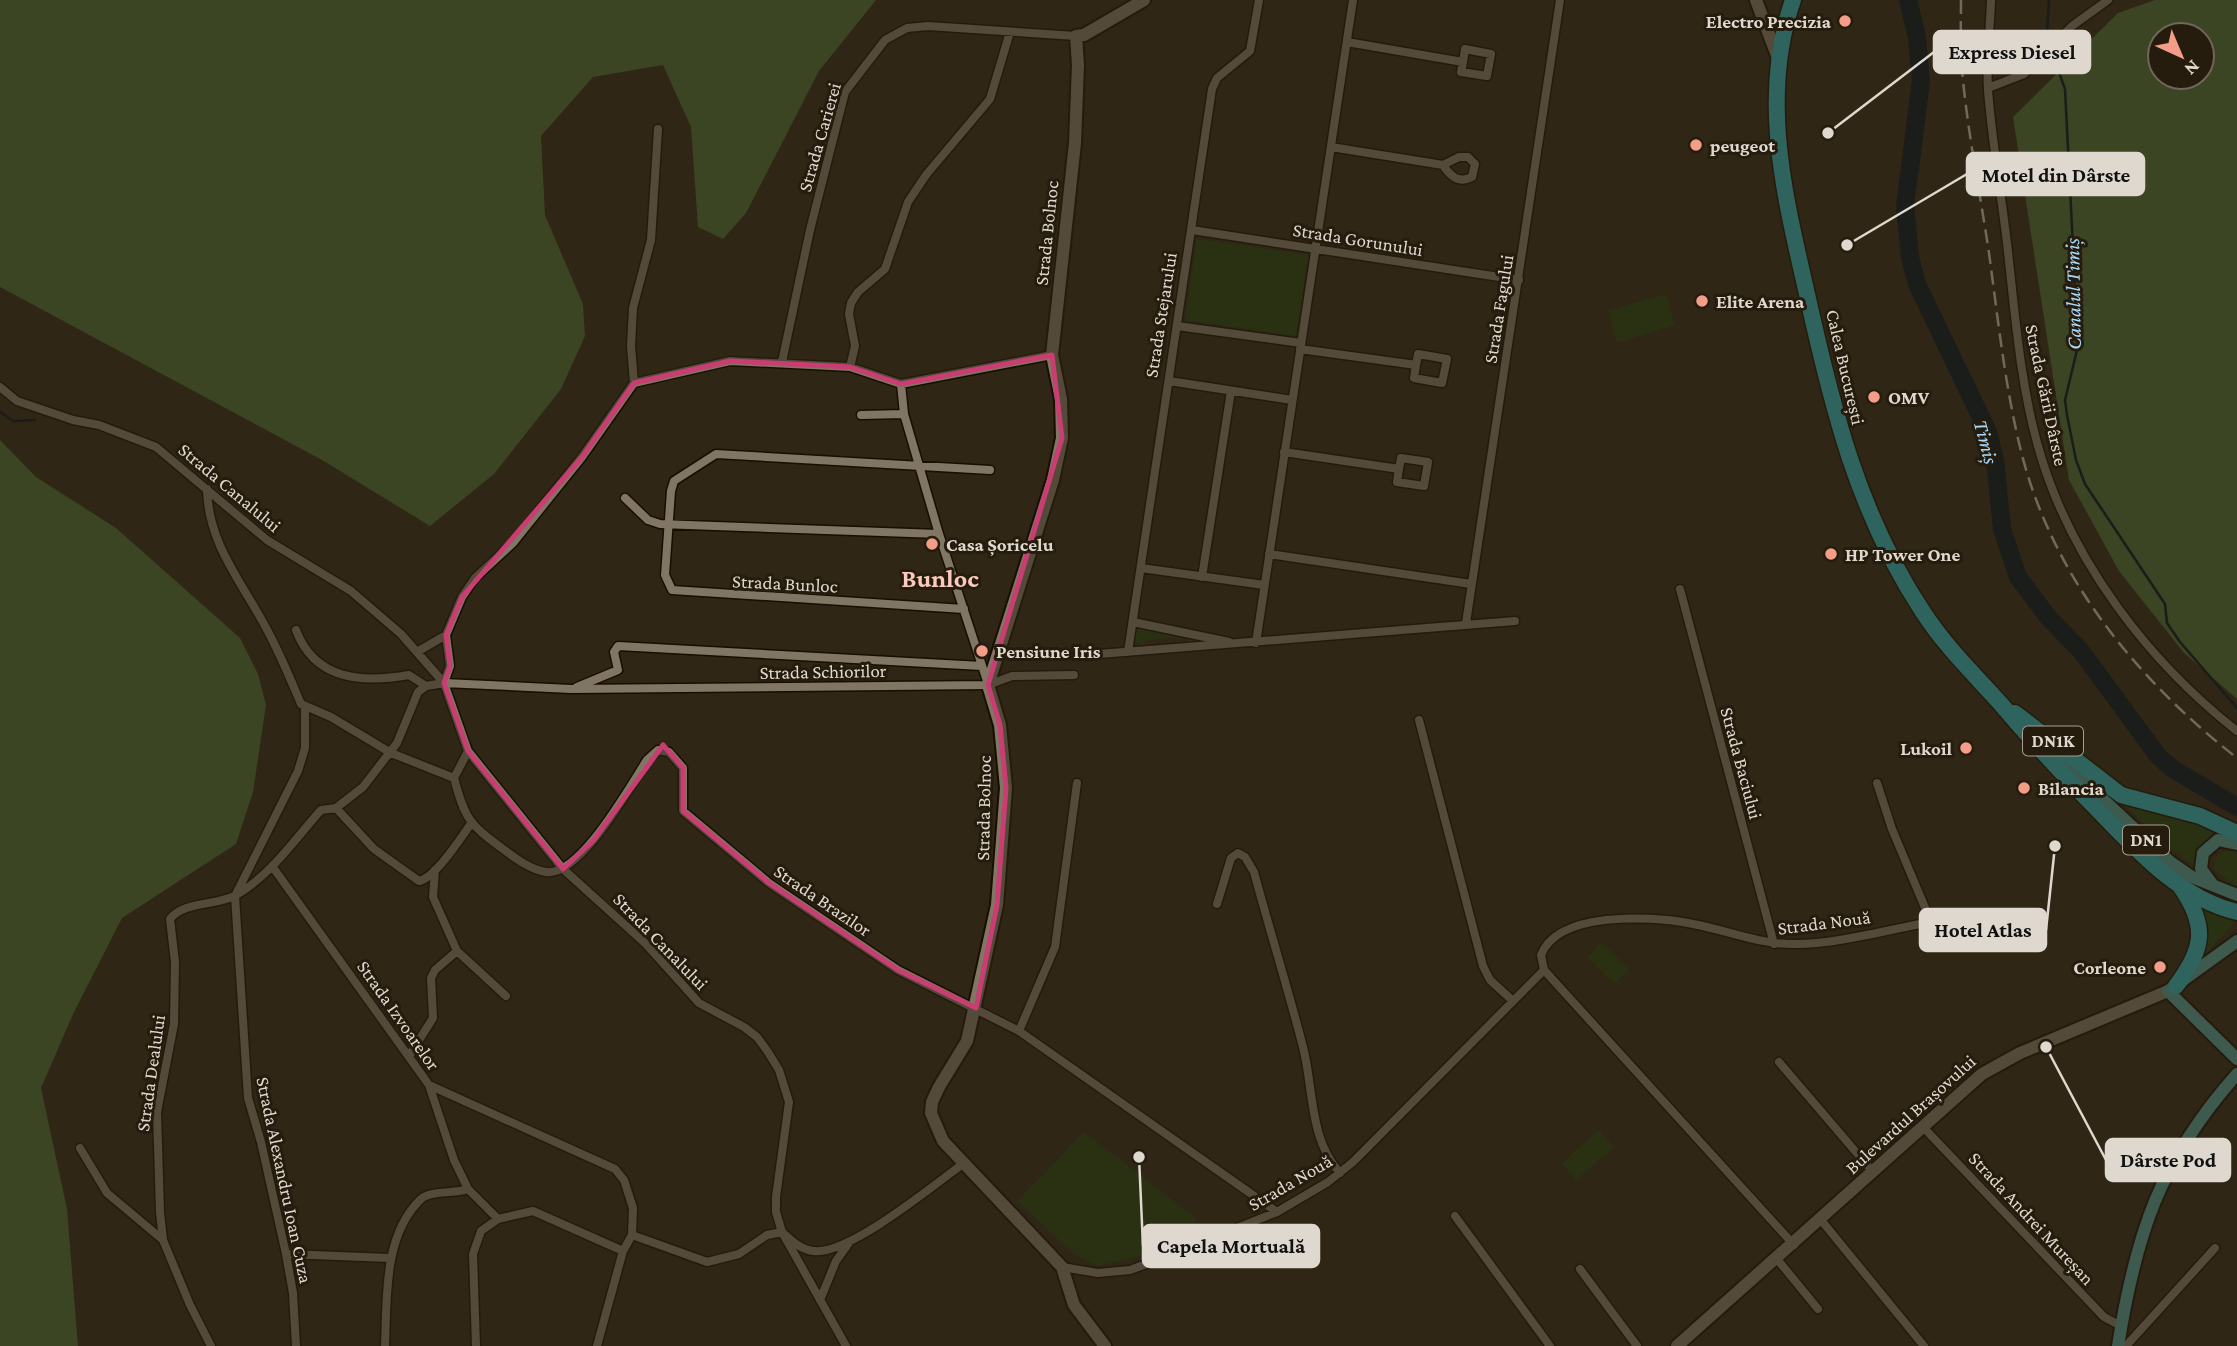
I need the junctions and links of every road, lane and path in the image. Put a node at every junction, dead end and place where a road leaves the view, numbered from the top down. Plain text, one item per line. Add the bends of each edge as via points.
1 (1144, 0) edge
2 (1259, 0) edge
3 (1353, 0) edge
4 (1560, 0) edge
5 (1756, 0) edge
6 (1793, 0) edge
7 (1991, 0) edge
8 (2108, 0) edge
9 (1010, 32) junction
10 (1076, 37) junction
11 (1347, 42) junction
12 (1463, 62) dead end
13 (1780, 65) junction
14 (1988, 88) junction
15 (658, 129) dead end
16 (1331, 147) junction
17 (1443, 165) dead end
18 (1192, 230) junction
19 (1316, 249) junction
20 (1519, 280) junction
21 (1177, 326) junction
22 (1301, 346) junction
23 (1052, 355) junction
24 (782, 362) junction
25 (1416, 365) junction
26 (850, 367) junction
27 (1169, 381) junction
28 (634, 383) junction
29 (901, 384) junction
30 (0, 387) edge
31 (1231, 391) junction
32 (1292, 400) junction
33 (904, 414) junction
34 (861, 415) dead end
35 (1284, 452) junction
36 (920, 468) junction
37 (1399, 469) junction
38 (990, 470) dead end
39 (207, 489) junction
40 (625, 498) dead end
41 (668, 524) junction
42 (939, 534) junction
43 (1269, 554) junction
44 (1141, 568) junction
45 (1202, 577) junction
46 (1471, 584) junction
47 (1264, 586) junction
48 (1680, 589) dead end
49 (964, 609) junction
50 (1515, 621) dead end
51 (1133, 622) junction
52 (1466, 623) junction
53 (296, 630) dead end
54 (446, 635) junction
55 (1256, 643) junction
56 (1236, 644) junction
57 (417, 652) junction
58 (1128, 652) junction
59 (1086, 655) dead end
60 (982, 666) junction
61 (1074, 676) dead end
62 (444, 682) junction
63 (988, 685) junction
64 (426, 686) junction
65 (571, 689) junction
66 (1998, 702) junction
67 (305, 707) junction
68 (1419, 720) dead end
69 (2237, 732) edge
70 (468, 751) junction
71 (391, 753) junction
72 (454, 778) junction
73 (1077, 783) dead end
74 (1877, 783) dead end
75 (336, 808) junction
76 (470, 825) junction
77 (2237, 833) edge
78 (2237, 844) edge
79 (272, 866) junction
80 (563, 869) junction
81 (435, 870) junction
82 (2179, 884) junction
83 (2217, 888) junction
84 (2237, 895) edge
85 (235, 896) junction
86 (1217, 904) dead end
87 (2237, 912) edge
88 (2237, 942) edge
89 (1774, 944) junction
90 (457, 951) junction
91 (1544, 970) junction
92 (2172, 988) junction
93 (506, 996) dead end
94 (1513, 1001) junction
95 (976, 1008) junction
96 (1019, 1031) junction
97 (409, 1056) junction
98 (2237, 1059) edge
99 (1779, 1062) dead end
100 (2237, 1074) edge
101 (429, 1084) junction
102 (1923, 1127) junction
103 (80, 1149) dead end
104 (964, 1163) junction
105 (1873, 1172) junction
106 (1340, 1173) junction
107 (468, 1189) junction
108 (1277, 1212) junction
109 (1455, 1216) dead end
110 (498, 1219) junction
111 (1821, 1220) junction
112 (782, 1231) junction
113 (632, 1235) junction
114 (163, 1240) junction
115 (849, 1243) junction
116 (1794, 1245) junction
117 (2215, 1248) dead end
118 (623, 1251) junction
119 (286, 1254) junction
120 (390, 1258) junction
121 (1777, 1259) junction
122 (1062, 1267) junction
123 (1580, 1269) dead end
124 (820, 1300) junction
125 (1818, 1309) dead end
126 (2121, 1326) junction
127 (211, 1346) edge
128 (296, 1346) edge
129 (385, 1346) edge
130 (476, 1346) edge
131 (597, 1346) edge
132 (846, 1346) edge
133 (1105, 1346) edge
134 (1550, 1346) edge
135 (1637, 1346) edge
136 (1677, 1346) edge
137 (1924, 1346) edge
138 (2118, 1346) edge
139 (2126, 1346) edge

1 - 10 street
2 - 18 street, Strada Stejarului via 1248,55 1214,82
3 - 11 street
4 - 20 street, Strada Fagului
5 - 13 street
6 - 13 highway, Calea București / DN1
7 - 14 street, Strada Gării Dârste
8 - 14 street via 2024,74
9 - 10 street, Strada Carierei
9 - 24 street, Strada Carierei via 913,27 879,45 856,74 843,100
9 - 26 street via 990,99 926,175 908,202 885,269 851,303 855,345
10 - 23 street, Strada Bolnoc via 1075,143
11 - 12 street
11 - 16 street
13 - 66 highway, Calea București / DN1 via 1776,125 1781,172 1846,453 1908,589 1944,642
14 - 69 street, Strada Gării Dârste via 2016,328 2040,452 2056,499 2080,548 2120,608 2191,692
15 - 28 street via 652,240 633,308
16 - 17 street
16 - 19 street
18 - 19 street, Strada Gorunului
18 - 21 street, Strada Stejarului
19 - 20 street, Strada Gorunului
19 - 22 street
20 - 46 street, Strada Fagului
21 - 22 street
21 - 27 street, Strada Stejarului
22 - 25 street
22 - 32 street
23 - 29 street
23 - 63 street, Strada Bolnoc via 1062,438
24 - 26 street
24 - 28 street via 730,361
25 - 25 street via 1418,354 1447,359 1442,383 1414,378
26 - 29 street
27 - 31 street
27 - 44 street, Strada Stejarului
28 - 54 street via 513,543 475,578
29 - 33 street
30 - 39 street, Strada Canalului via 17,401 156,447
31 - 32 street
31 - 45 street
32 - 35 street
33 - 34 street
33 - 36 street
35 - 37 street
35 - 43 street
36 - 38 street, Strada Bunloc
36 - 41 street, Strada Bunloc via 716,454 674,481
36 - 42 street
37 - 37 street via 1401,458 1428,462 1424,486 1397,482
39 - 57 street, Strada Canalului via 267,540 367,602
39 - 67 street via 220,551 266,627
40 - 41 street via 648,520
41 - 42 street
41 - 49 street, Strada Bunloc via 665,575 672,590 682,593
42 - 49 street
43 - 46 street
43 - 47 street
44 - 45 street
44 - 51 street, Strada Stejarului
45 - 47 street
46 - 52 street, Strada Fagului
47 - 55 street
48 - 89 street, Strada Baciului
49 - 60 street
50 - 52 street
51 - 56 street
51 - 58 street, Strada Stejarului
52 - 55 street
53 - 64 street via 309,654 341,675 365,681 409,675
54 - 57 street
54 - 62 street via 450,666
55 - 56 street
56 - 58 street
57 - 62 street, Strada Canalului
58 - 59 street
60 - 63 street
60 - 65 street, Strada Schiorilor via 618,646 614,652 618,670
61 - 63 street, Strada Schiorilor via 1012,676
62 - 64 street
62 - 65 street, Strada Schiorilor
62 - 70 street, Strada Canalului
63 - 65 street, Strada Schiorilor
63 - 95 street, Strada Bolnoc via 1000,725 1006,788 997,905
64 - 71 street via 418,692
66 - 77 highway, DN1K via 2121,795 2200,816
66 - 82 highway, Calea București / DN1 via 2035,747 2115,828
66 - 83 main road, Calea București / DN1 via 2164,856 2192,877
67 - 71 street
67 - 85 street via 305,748 298,771
68 - 94 street via 1483,966 1490,980
70 - 72 street
70 - 80 street, Strada Canalului
71 - 72 street
71 - 75 street via 363,787
72 - 76 street
73 - 96 street via 1055,947
74 - 89 street, Strada Nouă via 1931,922
75 - 79 street via 321,810
75 - 81 street via 374,849 413,879 425,880
76 - 80 street via 519,861 546,872
76 - 81 street
78 - 83 main road via 2218,840 2203,853 2201,869
79 - 85 street
79 - 97 street, Strada Izvoarelor
80 - 95 street, Strada Brazilor via 593,841 647,760 658,750 669,752 683,768 683,811 769,883 898,970
80 - 112 street, Strada Canalului via 646,944 699,1003 757,1037 779,1070 789,1102 776,1197
81 - 90 street via 433,897
82 - 87 highway, Calea București / DN1
82 - 92 highway via 2201,931 2196,955
83 - 84 main road, Calea București / DN1
85 - 114 street, Strada Dealului via 180,911 170,919 174,1024 155,1148
85 - 119 street, Strada Alexandru Ioan Cuza via 248,1098
86 - 106 street via 1231,858 1238,853 1254,872 1308,1066 1314,1119 1330,1163
88 - 92 main road, Bulevardul Brașovului
89 - 91 street, Strada Nouă via 1662,918 1590,922 1553,937 1541,955
90 - 93 street
90 - 97 street via 431,978 433,1018
91 - 94 street, Strada Nouă
91 - 116 street
92 - 98 main road
92 - 102 street, Bulevardul Brașovului via 2001,1061
94 - 106 street, Strada Nouă
95 - 96 street, Strada Brazilor
95 - 104 street, Strada Bolnoc via 964,1048 932,1102 931,1113 938,1132
96 - 108 street, Strada Brazilor
97 - 101 street, Strada Izvoarelor
99 - 105 street
100 - 126 main road via 2192,1129 2156,1193
101 - 107 street, Strada Izvoarelor
101 - 113 street via 615,1169 624,1180 633,1208
102 - 105 street, Bulevardul Brașovului
102 - 126 street, Strada Andrei Mureșan via 2104,1317
103 - 114 street via 107,1193
104 - 115 street
104 - 122 street, Strada Bolnoc
105 - 111 street, Bulevardul Brașovului
106 - 108 street, Strada Nouă
107 - 110 street, Strada Izvoarelor
107 - 120 street via 421,1199
108 - 122 street, Strada Nouă via 1130,1270 1098,1273
109 - 134 street
110 - 118 street via 533,1211
110 - 130 street via 481,1231 473,1254
111 - 116 street, Bulevardul Brașovului
111 - 137 street
112 - 113 street via 739,1254 706,1262
112 - 115 street via 811,1251
112 - 124 street, Strada Canalului
113 - 118 street
114 - 127 street, Strada Dealului
115 - 124 street
116 - 121 street, Bulevardul Brașovului
117 - 139 street
118 - 131 street
119 - 120 street
119 - 128 street, Strada Alexandru Ioan Cuza
120 - 129 street
121 - 125 street
121 - 136 street, Bulevardul Brașovului
122 - 133 street, Strada Bolnoc via 1074,1305
123 - 135 street
124 - 132 street, Strada Canalului
126 - 138 main road

